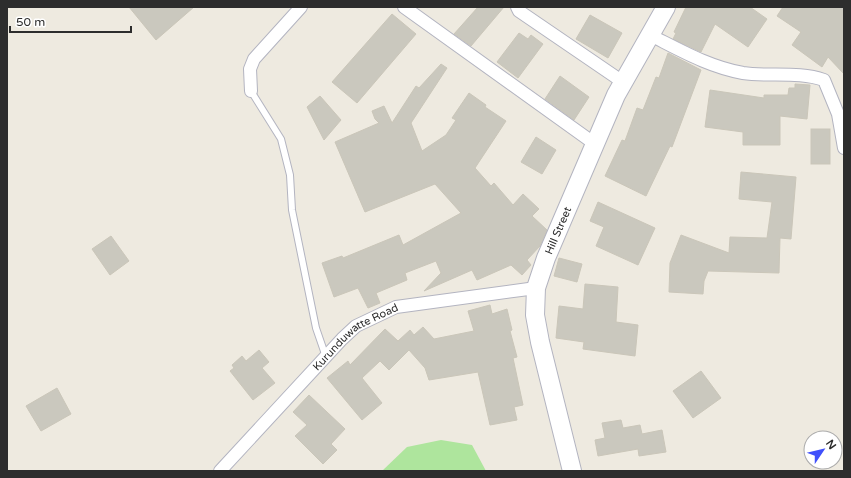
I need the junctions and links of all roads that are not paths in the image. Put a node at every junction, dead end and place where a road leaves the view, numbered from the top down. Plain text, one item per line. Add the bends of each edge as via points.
1 (301, 7) edge
2 (404, 7) edge
3 (517, 7) edge
4 (666, 7) edge
5 (650, 35) junction
6 (623, 82) junction
7 (251, 90) joint
8 (595, 144) junction
9 (844, 148) edge
10 (536, 288) junction
11 (326, 357) junction
12 (220, 471) edge
13 (572, 471) edge

1 - 7 street via 254,59 250,69
2 - 8 street
3 - 6 street via 519,11
4 - 5 main road, Hill Street
5 - 6 main road, Hill Street
5 - 9 street via 716,67 744,73 812,76 824,80 838,114
6 - 8 main road, Hill Street
7 - 11 lane via 280,139 290,175 292,210 316,328
8 - 10 main road, Hill Street via 546,258
10 - 11 street, Kurunduwatte Road via 396,307 356,326
10 - 13 main road, Hill Street via 535,315 540,342
11 - 12 street, Kurunduwatte Road

